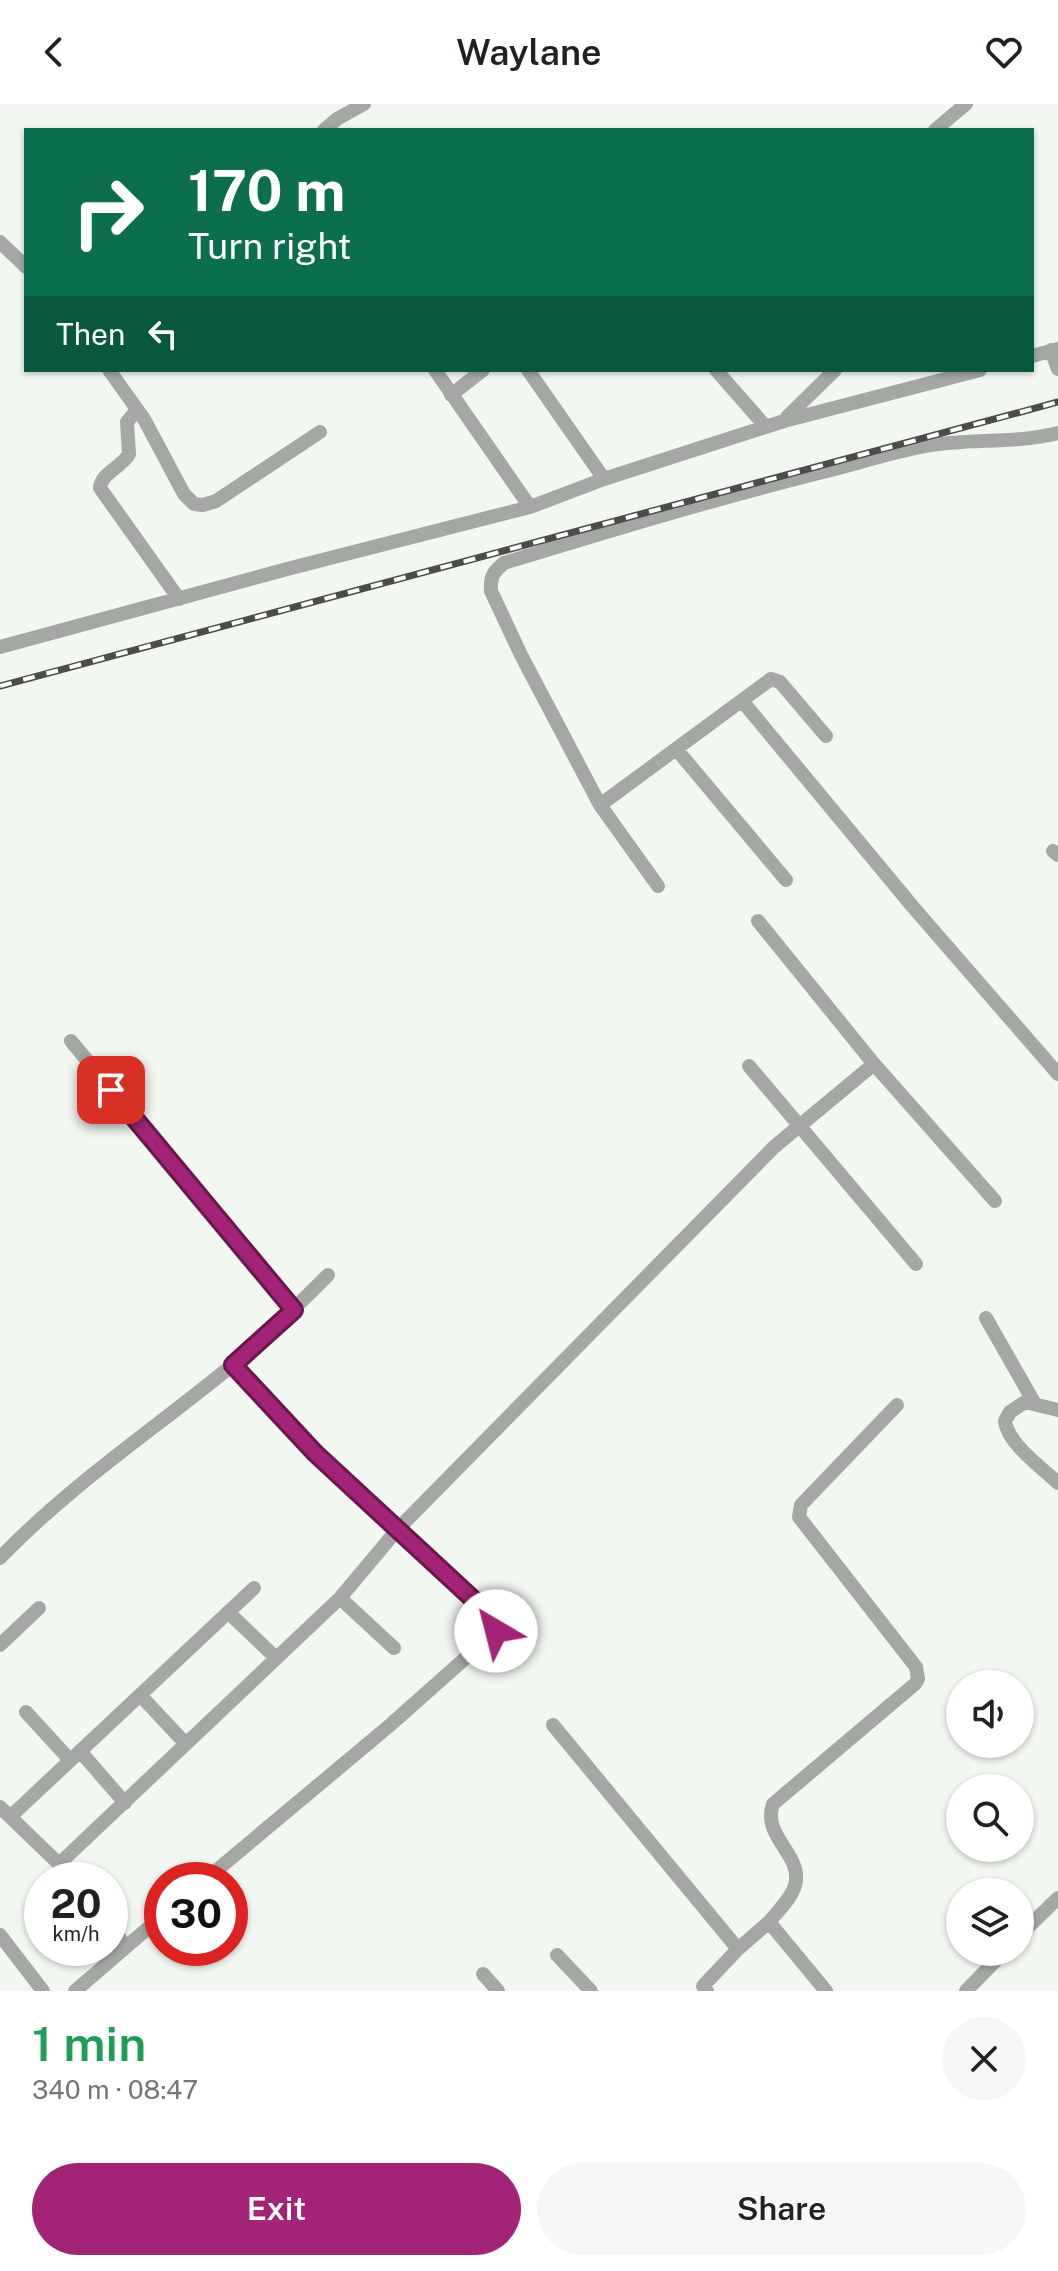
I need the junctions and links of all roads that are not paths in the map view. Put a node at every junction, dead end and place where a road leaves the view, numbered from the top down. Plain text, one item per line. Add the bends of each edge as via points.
1 (364, 104) edge
2 (966, 104) edge
3 (326, 128) edge
4 (937, 128) edge
5 (0, 242) edge
6 (24, 265) edge
7 (1055, 350) edge
8 (1034, 355) edge
9 (1058, 369) edge
10 (110, 372) edge
11 (436, 372) edge
12 (480, 372) edge
13 (529, 372) edge
14 (718, 372) edge
15 (833, 372) edge
16 (972, 372) edge
17 (451, 395) junction
18 (137, 410) junction
19 (784, 421) junction
20 (766, 427) junction
21 (320, 432) dead end
22 (1058, 433) edge
23 (604, 479) junction
24 (530, 507) junction
25 (179, 599) junction
26 (0, 647) edge
27 (743, 702) junction
28 (826, 736) dead end
29 (677, 750) junction
30 (600, 805) junction
31 (786, 880) dead end
32 (658, 886) dead end
33 (758, 921) dead end
34 (71, 1041) dead end
35 (874, 1064) junction
36 (749, 1066) dead end
37 (1058, 1074) edge
38 (801, 1125) junction
39 (995, 1201) dead end
40 (916, 1264) dead end
41 (328, 1275) dead end
42 (294, 1310) junction
43 (986, 1318) dead end
44 (233, 1365) junction
45 (1035, 1404) junction
46 (897, 1405) dead end
47 (1058, 1410) edge
48 (1058, 1483) edge
49 (397, 1530) junction
50 (0, 1558) edge
51 (254, 1588) dead end
52 (340, 1598) junction
53 (39, 1608) dead end
54 (228, 1612) junction
55 (0, 1645) edge
56 (394, 1648) dead end
57 (276, 1658) junction
58 (140, 1695) junction
59 (26, 1712) dead end
60 (553, 1725) dead end
61 (186, 1744) junction
62 (75, 1755) junction
63 (125, 1803) junction
64 (5, 1812) edge
65 (57, 1862) edge
66 (61, 1862) edge
67 (227, 1862) edge
68 (1058, 1898) edge
69 (1034, 1921) edge
70 (769, 1922) junction
71 (144, 1931) edge
72 (0, 1935) edge
73 (128, 1944) edge
74 (738, 1949) junction
75 (557, 1955) dead end
76 (103, 1966) edge
77 (990, 1966) edge
78 (483, 1974) dead end
79 (43, 1991) edge
80 (75, 1991) edge
81 (498, 1991) edge
82 (591, 1991) edge
83 (707, 1991) edge
84 (826, 1991) edge
85 (966, 1991) edge

1 - 3 street
2 - 4 street
5 - 6 street
7 - 8 street
7 - 9 street
10 - 18 street
11 - 17 street
12 - 17 street
13 - 23 street
14 - 20 street
15 - 19 street
16 - 19 street
17 - 24 street
18 - 21 street via 194,504 216,501
18 - 25 street via 127,422 129,454 103,478 100,488
19 - 20 street
20 - 23 street
22 - 30 street via 925,446 755,489 504,563 490,578 491,591
23 - 24 street
24 - 25 street
25 - 26 street
27 - 28 street via 776,679
27 - 29 street
27 - 37 street
29 - 30 street
29 - 31 street
30 - 32 street
33 - 35 street
34 - 42 street
35 - 38 street
35 - 39 street
36 - 38 street
38 - 40 street
38 - 49 street
41 - 42 street
42 - 44 street
43 - 45 street
44 - 49 street
44 - 50 street via 85,1478
45 - 47 street
45 - 48 street via 1025,1402 1010,1412 1006,1429
46 - 70 street via 801,1505 799,1517 916,1667 918,1679 773,1804 769,1815 796,1881
49 - 52 street
49 - 67 street via 489,1614 496,1631
51 - 54 street
52 - 56 street
52 - 57 street
53 - 55 street
54 - 57 street
54 - 58 street
57 - 61 street
58 - 61 street
58 - 62 street
59 - 62 street
60 - 74 street
61 - 63 street
62 - 63 street
62 - 64 street
63 - 66 street
64 - 65 street
68 - 69 street
70 - 74 street
70 - 84 street
71 - 73 street
72 - 79 street
74 - 83 street via 703,1986
75 - 82 street
76 - 80 street
77 - 85 street
78 - 81 street

